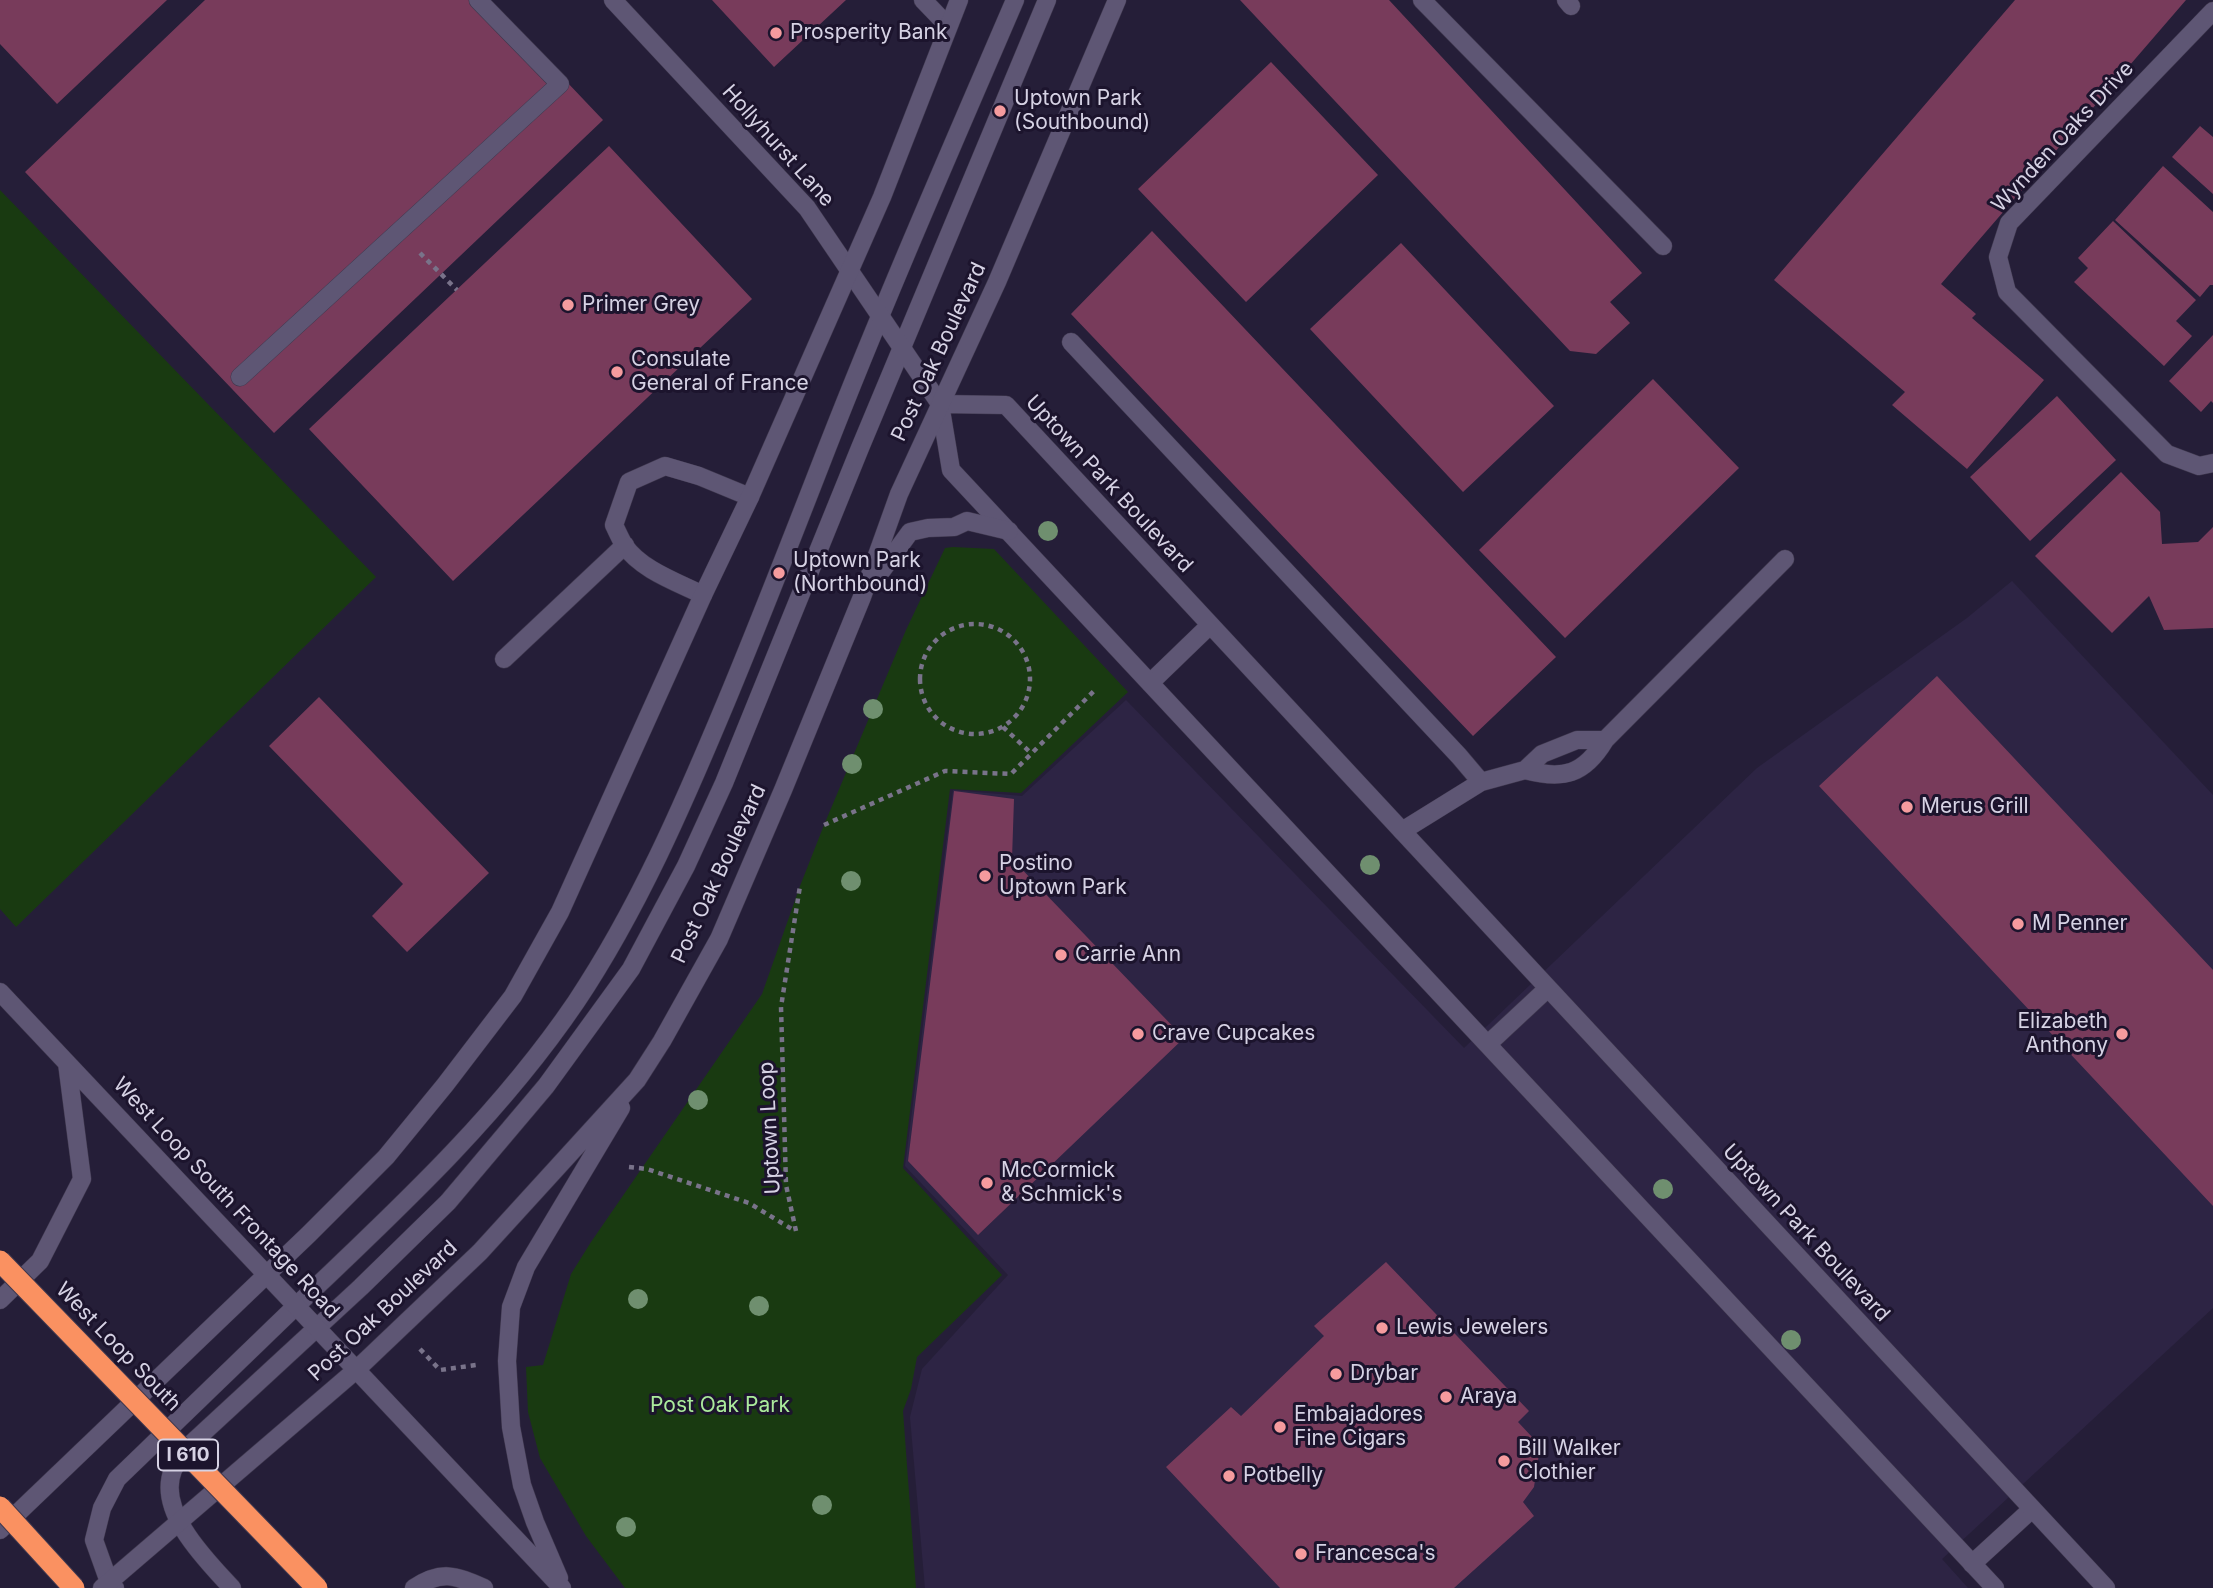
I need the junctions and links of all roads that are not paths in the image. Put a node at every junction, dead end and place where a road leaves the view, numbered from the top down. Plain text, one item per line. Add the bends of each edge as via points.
1 (478, 0) edge
2 (613, 0) edge
3 (923, 0) edge
4 (959, 0) edge
5 (1015, 0) edge
6 (1047, 0) edge
7 (1117, 0) edge
8 (1422, 0) edge
9 (2213, 11) edge
10 (948, 26) junction
11 (1663, 246) dead end
12 (849, 269) junction
13 (881, 318) junction
14 (1071, 342) dead end
15 (902, 348) junction
16 (240, 377) dead end
17 (940, 404) junction
18 (2213, 463) edge
19 (750, 497) junction
20 (1009, 531) junction
21 (625, 545) junction
22 (1785, 559) dead end
23 (703, 596) junction
24 (862, 597) junction
25 (1209, 626) junction
26 (504, 659) dead end
27 (1150, 683) junction
28 (1605, 740) junction
29 (1525, 770) junction
30 (1481, 782) junction
31 (1402, 831) junction
32 (1547, 989) junction
33 (0, 992) edge
34 (1488, 1044) junction
35 (67, 1063) junction
36 (637, 1080) junction
37 (0, 1261) edge
38 (266, 1275) junction
39 (0, 1300) edge
40 (296, 1306) junction
41 (317, 1328) junction
42 (356, 1370) junction
43 (0, 1507) edge
44 (2032, 1509) junction
45 (180, 1521) junction
46 (0, 1530) edge
47 (1972, 1564) junction
48 (109, 1586) edge
49 (74, 1588) edge
50 (232, 1588) edge
51 (317, 1588) edge
52 (414, 1588) edge
53 (484, 1588) edge
54 (563, 1588) edge
55 (1995, 1588) edge
56 (2106, 1588) edge

1 - 16 main road via 560,84
2 - 12 main road, Hollyhurst Lane via 807,208
3 - 10 main road
4 - 10 main road
5 - 13 main road
6 - 15 main road
7 - 17 main road, Post Oak Boulevard
8 - 11 main road
9 - 18 main road, Wynden Oaks Drive via 2009,223 1998,257 2007,292 2166,454 2199,466
10 - 12 main road
12 - 13 main road, Hollyhurst Lane
12 - 19 main road
13 - 15 main road, Hollyhurst Lane
13 - 40 main road via 685,800 639,896 577,999 523,1075 467,1139
14 - 30 main road
15 - 17 main road, Hollyhurst Lane
15 - 41 main road via 724,783 631,969 547,1086 448,1202
17 - 20 main road via 951,470
17 - 24 main road, Post Oak Boulevard
17 - 25 main road, Uptown Park Boulevard via 1006,405
19 - 21 main road via 665,466 629,482 614,525
19 - 23 main road
20 - 24 main road via 967,521 910,532
20 - 27 main road
21 - 23 main road via 637,559
21 - 26 main road
22 - 28 main road
23 - 38 main road via 560,912 513,996 386,1157
24 - 36 main road, Post Oak Boulevard via 719,939
25 - 27 main road
25 - 31 main road, Uptown Park Boulevard
27 - 34 main road
28 - 29 main road via 1566,744 1542,754
28 - 29 main road via 1580,768 1554,776
29 - 30 main road
30 - 31 main road
31 - 32 main road, Uptown Park Boulevard
32 - 34 main road
32 - 44 main road, Uptown Park Boulevard
33 - 35 main road, West Loop South Frontage Road
34 - 47 main road
35 - 38 main road, West Loop South Frontage Road
35 - 39 main road via 82,1179 40,1261
36 - 42 main road, Post Oak Boulevard via 480,1252
36 - 54 main road via 526,1267 511,1307 507,1361 513,1438 522,1485
37 - 51 highway, West Loop South / I 610, bridge
38 - 40 main road, West Loop South Frontage Road
38 - 46 main road
40 - 41 main road, West Loop South Frontage Road
40 - 48 main road via 117,1479 102,1508 94,1540
41 - 42 main road, West Loop South Frontage Road
41 - 45 main road via 192,1443 173,1471 169,1497
42 - 45 main road, Post Oak Boulevard
42 - 54 main road, West Loop South Frontage Road
43 - 49 highway, bridge
44 - 47 main road
44 - 56 main road, Uptown Park Boulevard
45 - 48 main road, Post Oak Boulevard
45 - 50 main road via 199,1552
47 - 55 main road
52 - 53 main road via 430,1578 458,1576

